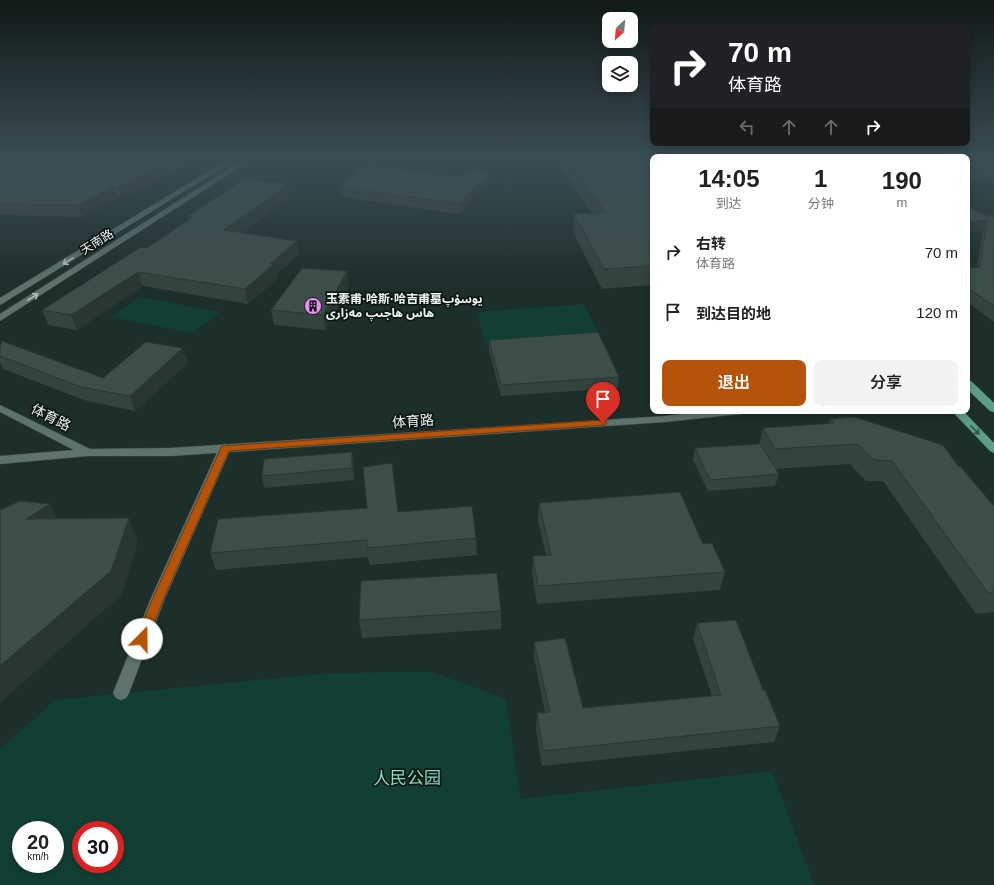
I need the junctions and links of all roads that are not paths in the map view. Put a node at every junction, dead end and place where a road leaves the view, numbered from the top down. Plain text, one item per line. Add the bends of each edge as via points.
1 (165, 201) edge
2 (183, 201) edge
3 (0, 302) edge
4 (0, 318) edge
5 (970, 387) edge
6 (0, 408) edge
7 (994, 409) edge
8 (712, 414) edge
9 (960, 414) edge
10 (226, 448) junction
11 (994, 449) edge
12 (88, 453) junction
13 (0, 460) edge
14 (121, 693) dead end

1 -> 3 street, 天南路
4 -> 2 street, 天南路
5 - 7 main road
6 - 12 street, 体育路
8 - 10 street, 体育路
9 -> 11 main road
10 - 12 street, 体育路
10 - 14 street via 158,598
12 - 13 street, 体育路

